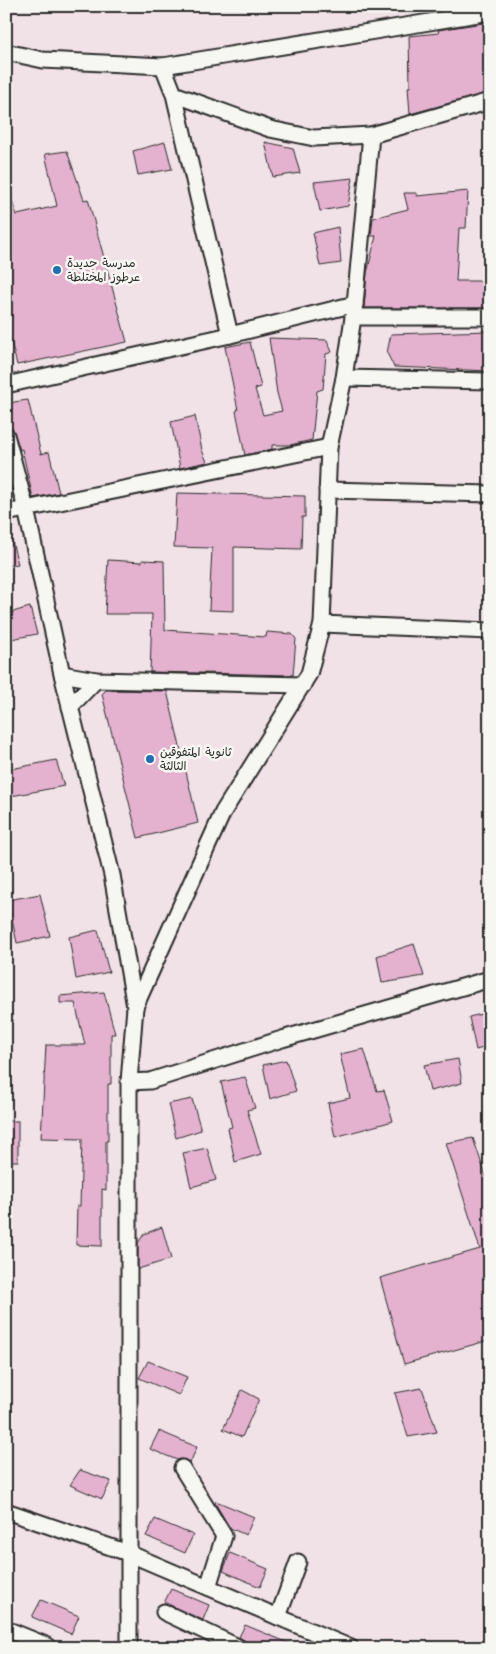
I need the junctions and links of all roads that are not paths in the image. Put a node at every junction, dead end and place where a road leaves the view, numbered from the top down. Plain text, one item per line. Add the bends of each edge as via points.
1 (490, 12) edge
2 (6, 52) edge
3 (163, 66) junction
4 (174, 94) junction
5 (490, 101) edge
6 (371, 135) junction
7 (354, 310) junction
8 (490, 317) edge
9 (230, 335) junction
10 (344, 378) junction
11 (490, 381) edge
12 (6, 386) edge
13 (6, 435) edge
14 (329, 447) junction
15 (327, 490) junction
16 (490, 494) edge
17 (26, 509) junction
18 (6, 513) edge
19 (322, 624) junction
20 (490, 631) edge
21 (62, 674) junction
22 (96, 680) junction
23 (302, 685) junction
24 (70, 707) junction
25 (490, 979) edge
26 (135, 1007) junction
27 (129, 1082) junction
28 (182, 1468) dead end
29 (6, 1511) edge
30 (128, 1553) junction
31 (298, 1562) dead end
32 (208, 1587) junction
33 (164, 1612) dead end
34 (278, 1617) junction
35 (6, 1629) edge
36 (48, 1646) dead end
37 (128, 1648) edge
38 (240, 1648) edge
39 (351, 1648) edge

1 - 3 street
2 - 3 street via 43,60
3 - 4 street
4 - 6 street via 270,129 314,138
4 - 9 street
5 - 6 street
6 - 7 street
7 - 8 street
7 - 9 street
7 - 10 street
9 - 12 street
10 - 11 street
10 - 14 street
13 - 17 street
14 - 15 street
14 - 17 street
15 - 16 street
15 - 19 street
17 - 18 street
17 - 21 street
19 - 20 street
19 - 23 street via 309,674
21 - 22 street
21 - 24 street
22 - 23 street
22 - 24 street
23 - 26 street via 224,812
24 - 26 street via 112,875
25 - 27 street via 150,1080
26 - 27 street
27 - 30 street
28 - 32 street via 224,1536
29 - 30 street
30 - 32 street
30 - 37 street
31 - 34 street
32 - 34 street
33 - 38 street
34 - 39 street
35 - 36 street

